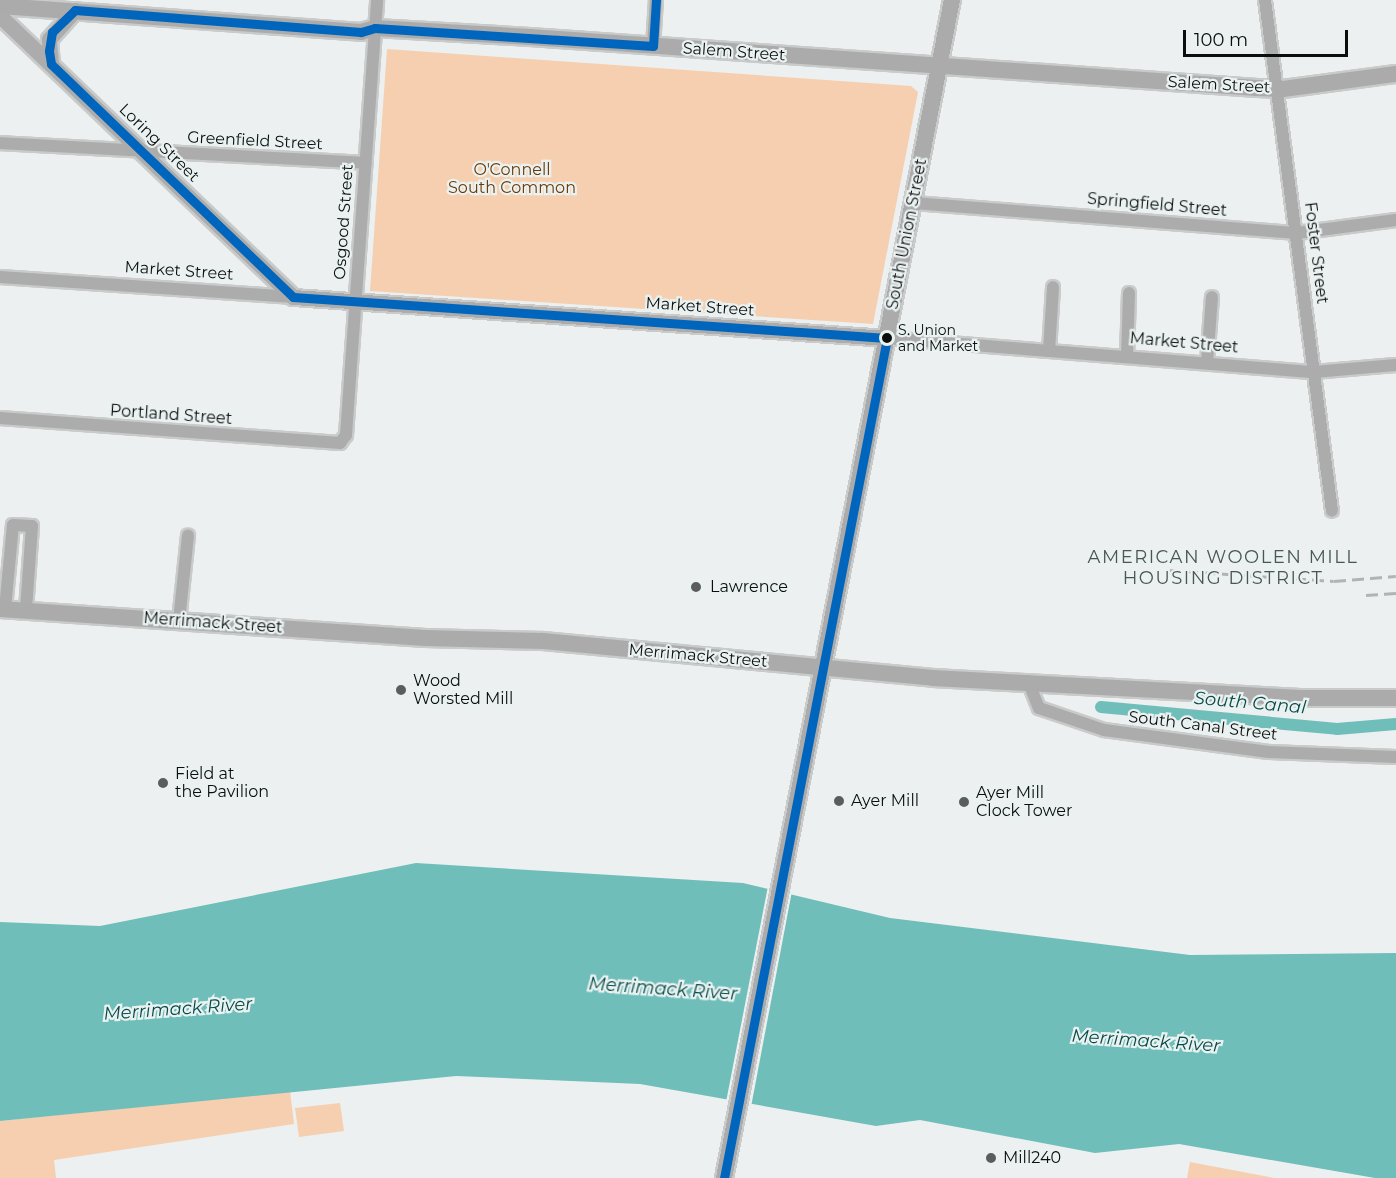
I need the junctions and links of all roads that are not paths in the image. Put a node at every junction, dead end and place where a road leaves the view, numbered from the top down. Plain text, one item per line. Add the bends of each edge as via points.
1 (377, 0) edge
2 (656, 0) edge
3 (952, 0) edge
4 (1265, 0) edge
5 (0, 6) edge
6 (75, 9) junction
7 (0, 16) edge
8 (375, 28) junction
9 (653, 46) junction
10 (51, 64) junction
11 (939, 66) junction
12 (1396, 74) edge
13 (1277, 88) junction
14 (0, 143) edge
15 (141, 151) junction
16 (365, 163) junction
17 (914, 203) junction
18 (1396, 219) edge
19 (1297, 233) junction
20 (0, 277) edge
21 (1053, 287) dead end
22 (1129, 293) dead end
23 (293, 297) junction
24 (1212, 297) dead end
25 (354, 301) junction
26 (888, 338) junction
27 (1050, 351) junction
28 (1127, 357) junction
29 (1207, 363) junction
30 (1396, 365) edge
31 (1314, 372) junction
32 (0, 418) edge
33 (340, 443) joint
34 (1332, 511) dead end
35 (188, 535) dead end
36 (3, 609) edge
37 (26, 610) junction
38 (179, 621) junction
39 (822, 667) junction
40 (1028, 681) junction
41 (1396, 698) edge
42 (1396, 757) edge
43 (724, 1178) edge

1 - 8 street, Osgood Street
2 - 9 street
3 - 11 main road, South Union Street
4 - 13 street, Foster Street
5 - 6 main road, Salem Street
6 - 8 main road, Salem Street via 361,32
6 - 10 street via 49,39
7 - 10 street, Loring Street
8 - 9 main road, Salem Street
8 - 16 street, Osgood Street
9 - 11 main road, Salem Street
10 - 15 street, Loring Street
11 - 13 main road, Salem Street
11 - 17 main road, South Union Street
12 - 13 main road, Salem Street
13 - 19 street, Foster Street
14 - 15 street, Greenfield Street
15 - 16 street, Greenfield Street
15 - 23 street, Loring Street
16 - 25 street, Osgood Street
17 - 19 street, Springfield Street
17 - 26 main road, South Union Street
18 - 19 street, Springfield Street
19 - 31 street, Foster Street
20 - 23 street, Market Street
21 - 27 street
22 - 28 street
23 - 25 street, Market Street
24 - 29 street
25 - 26 street, Market Street
25 - 33 street, Osgood Street via 346,435
26 - 27 street, Market Street
26 - 39 main road, South Union Street
27 - 28 street, Market Street
28 - 29 street, Market Street
29 - 31 street, Market Street
30 - 31 street, Market Street
31 - 34 street, Foster Street
32 - 33 street, Portland Street
35 - 38 street
36 - 37 main road, Merrimack Street
36 - 37 street via 13,525 32,526
37 - 38 main road, Merrimack Street
38 - 39 main road, Merrimack Street via 425,638 543,641
39 - 40 main road, Merrimack Street via 933,678
39 - 43 main road, South Union Street
40 - 41 main road, Merrimack Street via 1304,698
40 - 42 street, South Canal Street via 1039,708 1104,730 1269,752

